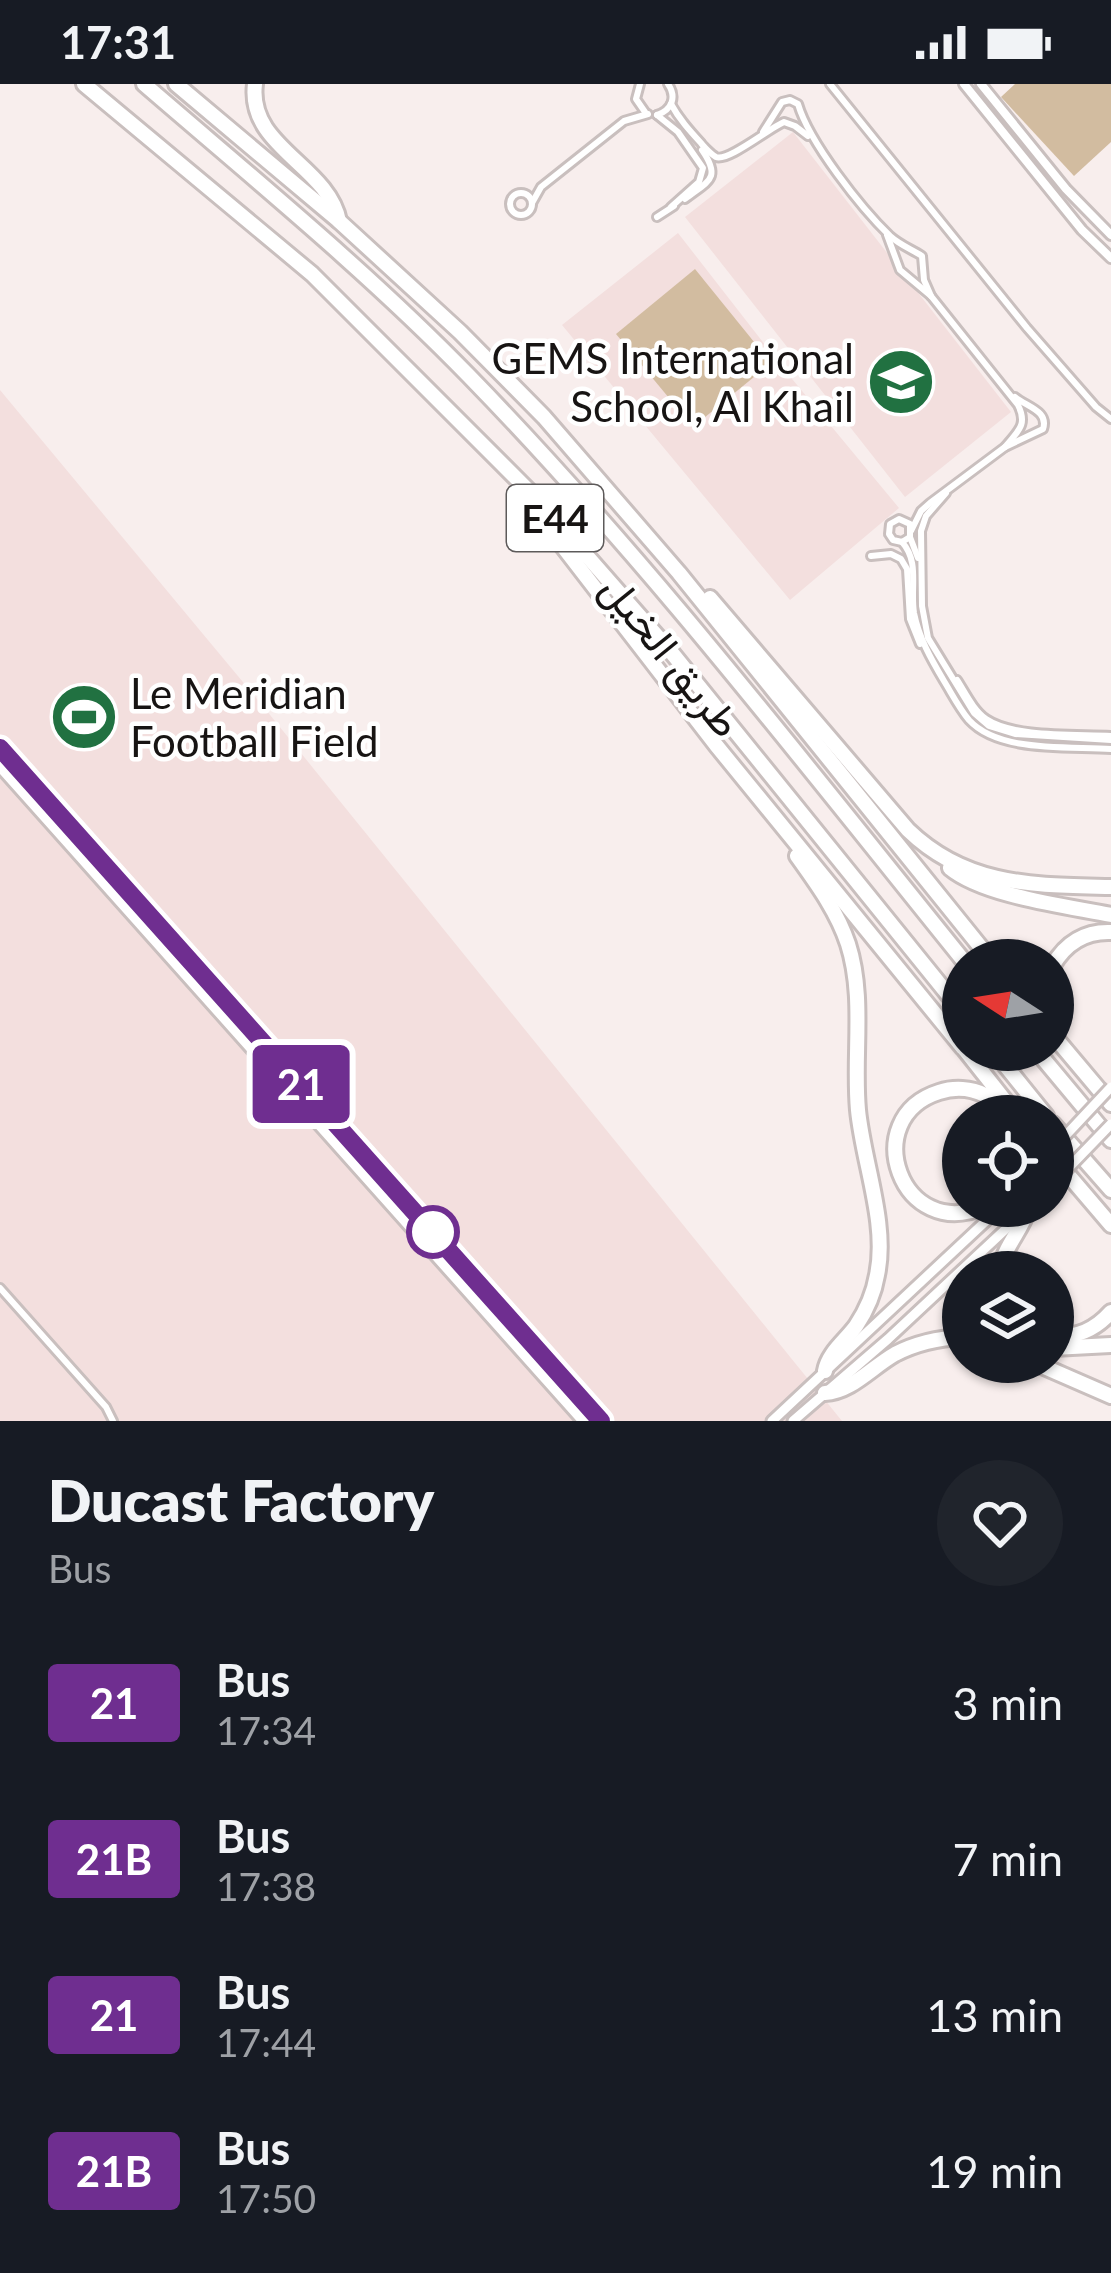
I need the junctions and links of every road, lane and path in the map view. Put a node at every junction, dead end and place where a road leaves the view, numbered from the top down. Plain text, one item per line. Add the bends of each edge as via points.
1 (84, 84) edge
2 (144, 84) edge
3 (176, 84) edge
4 (255, 84) edge
5 (668, 84) edge
6 (679, 84) edge
7 (830, 84) edge
8 (964, 84) edge
9 (981, 84) edge
10 (637, 89) edge
11 (673, 94) junction
12 (671, 104) junction
13 (652, 114) junction
14 (624, 121) junction
15 (763, 132) junction
16 (700, 142) junction
17 (815, 143) junction
18 (541, 187) junction
19 (522, 193) junction
20 (532, 203) junction
21 (671, 208) junction
22 (657, 217) dead end
23 (339, 221) junction
24 (886, 232) junction
25 (1111, 235) edge
26 (1111, 258) edge
27 (931, 296) junction
28 (1010, 394) junction
29 (1111, 418) edge
30 (1005, 447) junction
31 (946, 493) junction
32 (538, 500) junction
33 (908, 536) junction
34 (871, 556) dead end
35 (920, 568) junction
36 (679, 573) junction
37 (926, 650) junction
38 (1111, 741) edge
39 (0, 748) edge
40 (0, 768) edge
41 (760, 796) junction
42 (945, 859) junction
43 (1111, 887) edge
44 (1111, 915) edge
45 (1111, 932) edge
46 (946, 939) edge
47 (974, 939) edge
48 (1074, 941) edge
49 (198, 968) junction
50 (184, 975) junction
51 (942, 987) edge
52 (942, 1022) edge
53 (1074, 1061) edge
54 (981, 1071) edge
55 (1010, 1071) edge
56 (1054, 1071) edge
57 (1111, 1087) edge
58 (983, 1095) edge
59 (1000, 1095) edge
60 (1029, 1095) edge
61 (1111, 1104) edge
62 (1111, 1124) edge
63 (1074, 1129) edge
64 (1111, 1140) edge
65 (1074, 1148) edge
66 (1074, 1162) edge
67 (1074, 1179) edge
68 (1111, 1190) edge
69 (942, 1211) edge
70 (1106, 1219) edge
71 (979, 1227) edge
72 (1007, 1227) edge
73 (1111, 1236) edge
74 (0, 1288) edge
75 (1111, 1312) edge
76 (1074, 1335) edge
77 (942, 1341) edge
78 (1104, 1346) edge
79 (1074, 1347) edge
80 (826, 1371) junction
81 (1074, 1380) edge
82 (825, 1393) junction
83 (1111, 1396) edge
84 (113, 1421) edge
85 (582, 1421) edge
86 (601, 1421) edge
87 (772, 1421) edge
88 (793, 1421) edge

1 - 32 highway, طريق الخيل / E44 via 312,274
2 - 46 highway, طريق الخيل / E44 via 416,323 519,428 673,600
3 - 23 highway
4 - 23 highway via 263,127 329,195
5 - 11 street
6 - 11 street
7 - 29 street via 1027,328
8 - 26 street
9 - 25 street
10 - 13 street via 640,108
10 - 14 street
11 - 12 street
12 - 13 street
12 - 16 street
13 - 14 street
13 - 21 street via 678,132 703,168
14 - 18 street
15 - 16 street via 724,158
15 - 17 street via 788,123
15 - 17 street via 790,100
16 - 21 street via 712,174
17 - 24 street
18 - 19 street
18 - 20 street
19 - 20 street
19 - 20 street via 510,199 513,212 527,213
21 - 22 street
23 - 36 highway via 503,374
24 - 27 street via 900,269
24 - 27 street via 922,256
27 - 28 street
28 - 30 street via 1023,420
28 - 30 street via 1042,414 1045,425
30 - 31 street
31 - 33 street via 921,511
31 - 35 street via 923,524
32 - 41 highway via 547,526
32 - 51 highway, طريق الخيل / E44 via 672,652
33 - 35 street
33 - 37 street
34 - 37 street via 891,554 904,564 912,627
35 - 38 street via 927,632 976,710 1029,731
36 - 42 highway via 701,587 908,830
36 - 47 highway
37 - 38 street via 968,719 988,735
39 - 49 street
40 - 50 street
41 - 52 highway
41 - 80 highway via 834,911 856,984 858,1108 880,1257 866,1307
42 - 43 highway via 1014,883
42 - 44 highway via 956,874 985,886
45 - 48 highway
49 - 50 street
49 - 86 street
50 - 85 street
53 - 61 highway
54 - 59 highway
55 - 60 highway
56 - 64 highway
57 - 63 main road, bridge
58 - 69 highway via 962,1089 926,1098 900,1126 897,1168 919,1202
62 - 66 main road, bridge
65 - 68 highway
67 - 70 highway
70 - 73 highway
71 - 80 main road
72 - 82 main road
74 - 84 street
75 - 76 highway
77 - 82 highway via 913,1346
78 - 79 highway
80 - 87 main road
81 - 83 highway
82 - 88 main road

